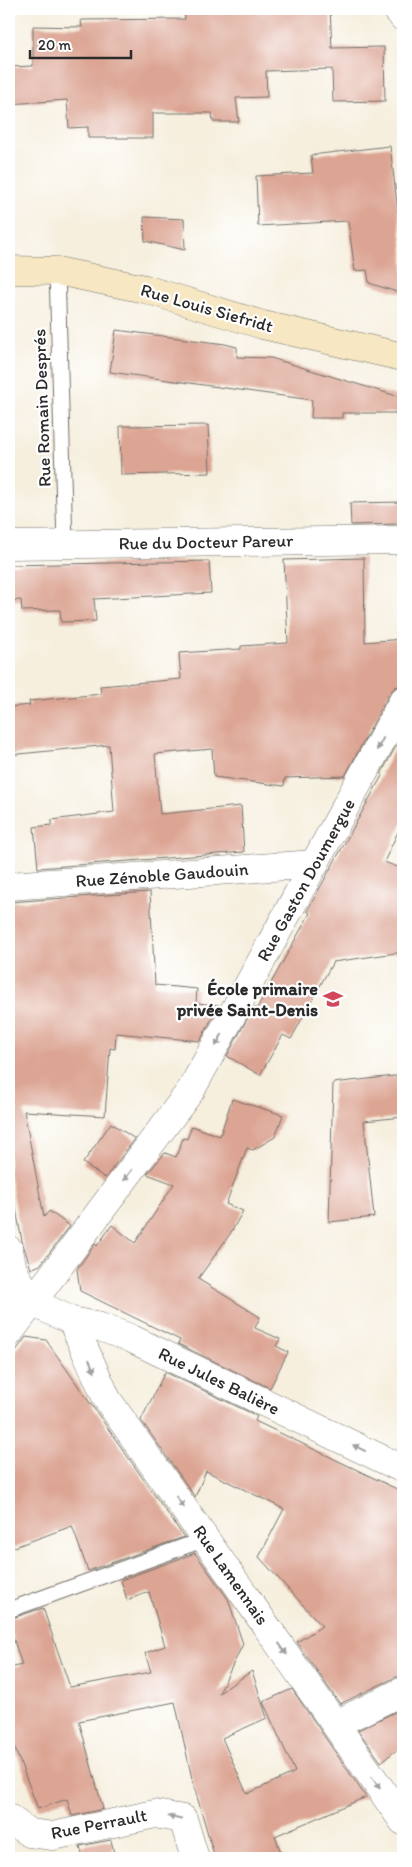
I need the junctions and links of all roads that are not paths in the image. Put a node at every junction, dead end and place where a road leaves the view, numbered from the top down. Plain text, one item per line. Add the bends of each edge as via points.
1 (397, 9) edge
2 (403, 17) edge
3 (9, 270) edge
4 (57, 271) junction
5 (403, 357) edge
6 (403, 540) edge
7 (65, 544) junction
8 (9, 545) edge
9 (403, 701) edge
10 (314, 864) junction
11 (9, 886) edge
12 (9, 1250) edge
13 (20, 1301) edge
14 (72, 1322) junction
15 (9, 1332) edge
16 (403, 1469) edge
17 (205, 1538) junction
18 (9, 1610) edge
19 (403, 1691) edge
20 (336, 1724) junction
21 (9, 1818) edge
22 (403, 1821) edge
23 (195, 1858) edge

1 - 2 street
3 - 4 street, Rue Louis Siefridt
4 - 5 street, Rue Louis Siefridt via 145,289 263,325
4 - 7 lane, Rue Romain Després
6 - 7 street, Rue du Docteur Pareur
7 - 8 street, Rue du Docteur Pareur
9 -> 10 street, Rue Gaston Doumergue
10 - 11 street, Rue Zénoble Gaudouin
10 -> 13 street, Rue Gaston Doumergue via 191,1090
12 - 13 street
13 - 14 street, Rue Jules Balière
13 - 15 street, Rue Gaston Doumergue
16 -> 14 street, Rue Jules Balière via 130,1338 100,1327
14 -> 17 street, Rue Lamennais via 107,1399
17 - 18 lane
17 -> 20 street, Rue Lamennais
19 - 20 street
20 -> 22 street, Rue Lamennais
23 -> 21 street, Rue Perrault via 183,1819 155,1814 53,1836 29,1833

